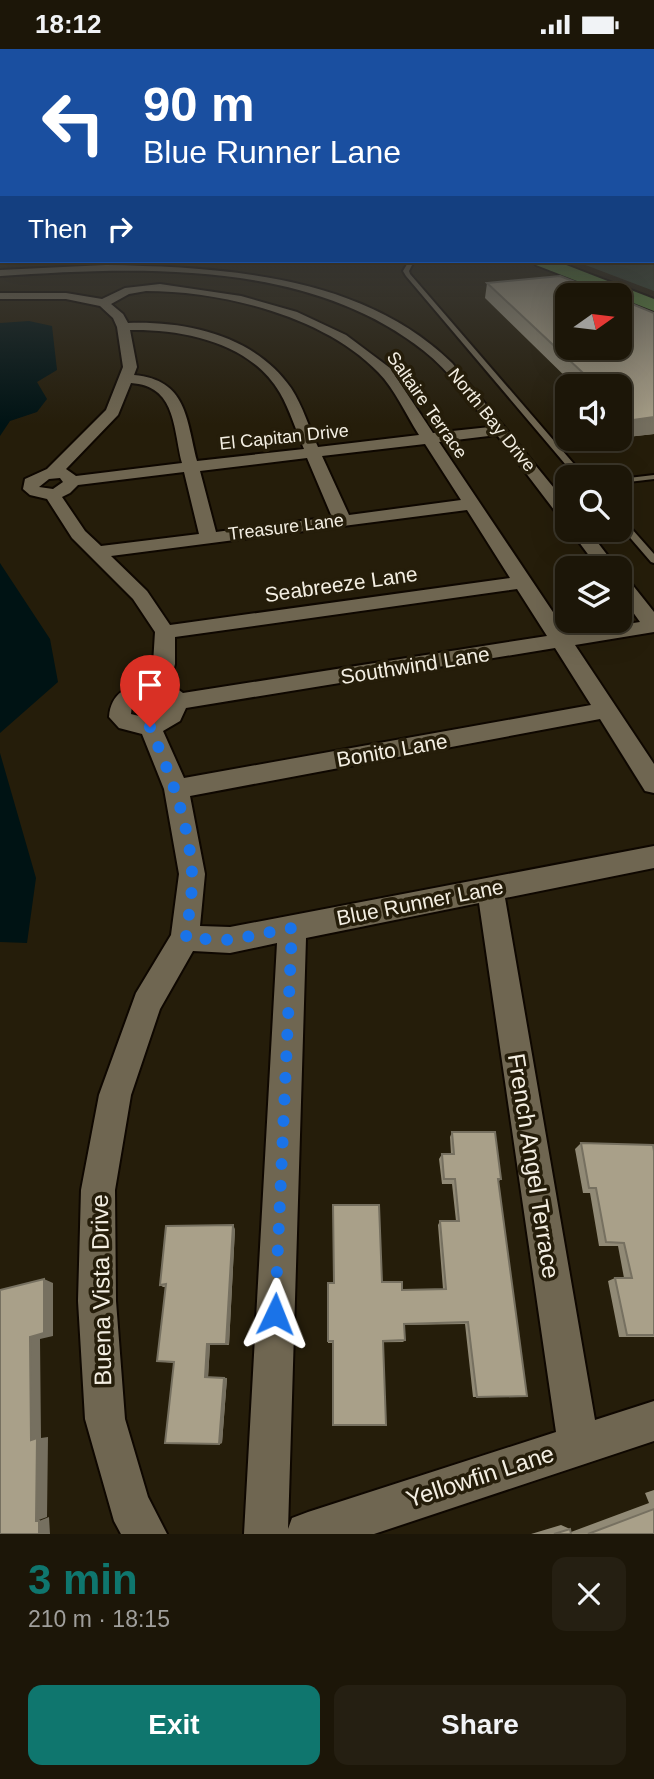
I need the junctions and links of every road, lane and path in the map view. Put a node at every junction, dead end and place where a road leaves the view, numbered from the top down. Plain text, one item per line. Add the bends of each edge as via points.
1 (288, 286) edge
2 (418, 286) edge
3 (601, 286) edge
4 (0, 296) edge
5 (104, 303) junction
6 (654, 305) edge
7 (632, 310) edge
8 (654, 319) edge
9 (123, 327) junction
10 (125, 379) junction
11 (501, 430) junction
12 (430, 439) junction
13 (313, 453) junction
14 (571, 465) edge
15 (191, 467) junction
16 (52, 473) junction
17 (654, 477) edge
18 (632, 480) edge
19 (72, 481) junction
20 (52, 494) junction
21 (555, 500) edge
22 (472, 504) junction
23 (342, 519) junction
24 (632, 535) edge
25 (208, 536) junction
26 (588, 542) edge
27 (99, 552) junction
28 (599, 556) edge
29 (654, 560) edge
30 (523, 582) junction
31 (632, 598) edge
32 (654, 627) edge
33 (165, 632) junction
34 (563, 642) junction
35 (158, 688) junction
36 (176, 702) junction
37 (607, 711) junction
38 (150, 727) junction
39 (654, 784) edge
40 (177, 789) junction
41 (654, 857) edge
42 (490, 888) junction
43 (292, 928) junction
44 (186, 938) junction
45 (654, 1421) edge
46 (578, 1444) junction
47 (145, 1534) edge
48 (266, 1534) edge
49 (308, 1534) edge

1 - 11 street, North Bay Drive via 331,298 398,327 427,346 455,371
2 - 14 lane
3 - 6 main road
4 - 5 street via 66,296
5 - 9 street
5 - 12 street, Saltaire Terrace via 135,288 171,289 250,302 312,322 361,348 385,371
7 - 8 main road
9 - 10 street via 130,367
9 - 13 street via 172,328 249,355 286,391
10 - 15 street via 149,380 170,392
10 - 16 street via 113,412
11 - 12 street, El Capitan Drive
11 - 21 street, North Bay Drive
12 - 13 street, El Capitan Drive
12 - 22 street, Saltaire Terrace
13 - 15 street, El Capitan Drive
13 - 23 street
15 - 19 street, El Capitan Drive
15 - 25 street
16 - 19 street via 68,475
16 - 20 street via 39,476 30,485 34,492
17 - 18 lane
19 - 20 street
20 - 27 street via 78,534
22 - 23 street, Treasure Lane
22 - 30 street, Saltaire Terrace
23 - 25 street, Treasure Lane
24 - 29 lane
25 - 27 street, Treasure Lane
26 - 28 street
27 - 33 street via 140,595
30 - 33 street, Seabreeze Lane
30 - 34 street, Saltaire Terrace
31 - 32 street
32 - 34 street, Southwind Lane
33 - 35 street
34 - 36 street, Southwind Lane
34 - 37 street, Saltaire Terrace
35 - 36 street
35 - 38 street via 132,693 119,710 132,726
36 - 38 street via 172,715
37 - 39 street, Saltaire Terrace
37 - 40 street, Bonito Lane
38 - 40 street, Buena Vista Drive
40 - 44 street, Buena Vista Drive via 192,874
41 - 42 street, Blue Runner Lane
42 - 43 street, Blue Runner Lane
42 - 46 street, French Angel Terrace
43 - 44 street, Blue Runner Lane via 230,940
43 - 48 street
44 - 47 street, Buena Vista Drive via 147,1003 119,1082 98,1190 97,1301 105,1419 130,1506
45 - 46 street, Yellowfin Lane
46 - 49 street, Yellowfin Lane

